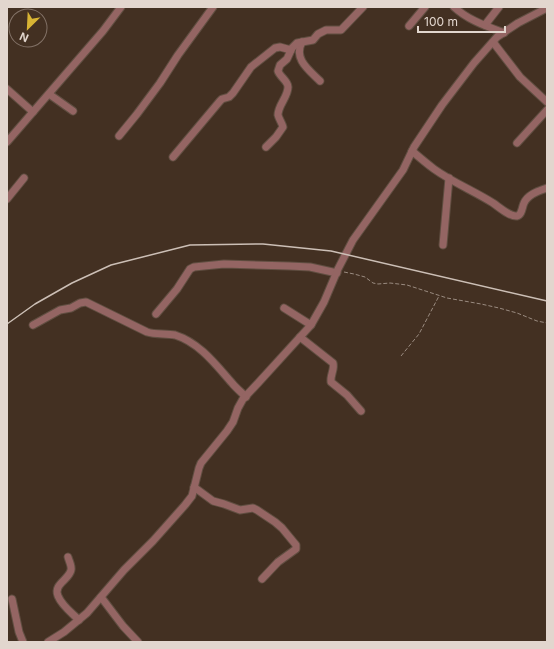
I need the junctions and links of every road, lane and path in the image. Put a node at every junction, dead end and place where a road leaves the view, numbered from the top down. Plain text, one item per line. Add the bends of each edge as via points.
1 (121, 7) edge
2 (213, 7) edge
3 (363, 7) edge
4 (425, 7) edge
5 (454, 7) edge
6 (499, 7) edge
7 (547, 8) edge
8 (485, 25) junction
9 (409, 26) dead end
10 (504, 33) junction
11 (302, 42) junction
12 (492, 42) junction
13 (290, 50) junction
14 (320, 81) dead end
15 (7, 89) edge
16 (49, 94) junction
17 (547, 102) edge
18 (547, 110) edge
19 (73, 111) dead end
20 (33, 112) junction
21 (119, 136) dead end
22 (7, 142) edge
23 (517, 143) dead end
24 (266, 147) dead end
25 (412, 151) junction
26 (173, 157) dead end
27 (24, 178) dead end
28 (449, 178) junction
29 (547, 188) edge
30 (7, 199) edge
31 (443, 245) dead end
32 (337, 272) junction
33 (439, 296) junction
34 (284, 308) dead end
35 (156, 314) dead end
36 (547, 323) edge
37 (33, 325) dead end
38 (310, 325) junction
39 (300, 337) junction
40 (401, 356) dead end
41 (246, 397) junction
42 (361, 411) dead end
43 (194, 487) junction
44 (68, 558) dead end
45 (262, 579) dead end
46 (101, 597) junction
47 (12, 598) dead end
48 (79, 620) junction
49 (58, 636) junction
50 (24, 642) edge
51 (48, 642) edge
52 (64, 642) edge
53 (138, 642) edge

1 - 16 street
2 - 21 street
3 - 11 street via 341,30 326,30 309,42
4 - 9 street
5 - 8 street via 462,14
6 - 8 street
7 - 10 street
8 - 10 street
10 - 12 street
11 - 13 street
11 - 14 street via 299,47 300,58
12 - 17 street via 520,77
12 - 25 street via 442,105
13 - 24 street via 278,71 288,87 278,113 283,127
13 - 26 street via 275,48 251,67 233,92 220,101
15 - 20 street
16 - 19 street
16 - 20 street
18 - 23 street
20 - 22 street
25 - 28 street
25 - 32 street via 403,170 353,240
27 - 30 street
28 - 29 street via 515,216 520,214 528,197
28 - 31 street
32 - 33 path via 365,277 378,284 407,285
32 - 35 street via 289,266 194,266
32 - 38 street via 324,302
33 - 36 path via 499,308
33 - 40 path via 419,334
34 - 38 street
37 - 41 street via 60,310 86,302 152,334 174,335 193,344 220,368
38 - 39 street
39 - 41 street
39 - 42 street via 333,363 331,382
41 - 43 street via 227,431 198,468
43 - 45 street via 213,501 240,510 257,510 275,522 296,545 294,551 281,559
43 - 46 street via 192,496 185,505
44 - 48 street via 71,571 60,584 57,593 61,602
46 - 48 street
46 - 53 street
47 - 50 street via 19,632
48 - 49 street
49 - 51 street
49 - 52 street

